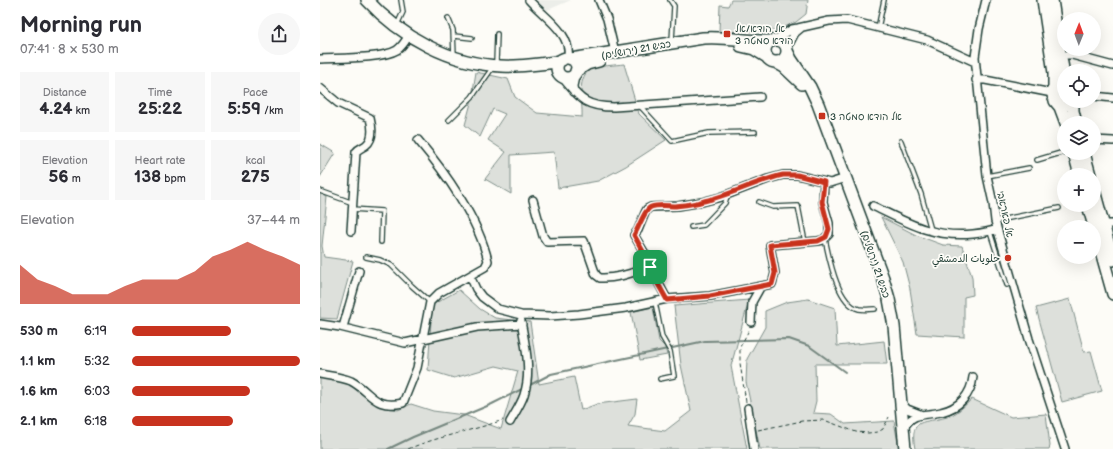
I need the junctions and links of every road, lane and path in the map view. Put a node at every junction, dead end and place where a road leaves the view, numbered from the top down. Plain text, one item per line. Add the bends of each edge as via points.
1 (368, 0) edge
2 (401, 0) edge
3 (529, 0) edge
4 (599, 0) edge
5 (670, 0) edge
6 (884, 0) edge
7 (986, 0) edge
8 (1043, 0) edge
9 (1052, 0) edge
10 (448, 18) dead end
11 (809, 25) junction
12 (396, 26) junction
13 (878, 28) junction
14 (497, 34) dead end
15 (1057, 34) edge
16 (409, 35) junction
17 (454, 36) junction
18 (472, 38) dead end
19 (773, 41) junction
20 (672, 42) junction
21 (787, 49) junction
22 (615, 52) junction
23 (1076, 56) edge
24 (454, 57) junction
25 (567, 59) junction
26 (320, 60) edge
27 (771, 60) junction
28 (975, 62) junction
29 (495, 66) junction
30 (520, 66) junction
31 (1113, 66) edge
32 (576, 72) junction
33 (561, 75) junction
34 (976, 80) junction
35 (1057, 84) edge
36 (320, 88) edge
37 (1053, 94) junction
38 (578, 97) junction
39 (760, 97) dead end
40 (1101, 97) edge
41 (1113, 98) edge
42 (1057, 99) edge
43 (639, 106) junction
44 (821, 111) junction
45 (1063, 116) edge
46 (449, 120) dead end
47 (755, 132) dead end
48 (418, 140) dead end
49 (1101, 140) edge
50 (900, 141) dead end
51 (1113, 141) edge
52 (1057, 154) edge
53 (1037, 160) dead end
54 (1029, 168) dead end
55 (987, 176) junction
56 (846, 178) junction
57 (824, 182) junction
58 (320, 191) edge
59 (727, 194) junction
60 (533, 200) dead end
61 (759, 202) dead end
62 (353, 206) junction
63 (873, 206) dead end
64 (1101, 207) edge
65 (1057, 208) edge
66 (1090, 212) edge
67 (995, 221) junction
68 (1108, 224) edge
69 (691, 227) dead end
70 (997, 229) junction
71 (351, 231) dead end
72 (931, 232) junction
73 (990, 232) junction
74 (825, 238) junction
75 (381, 242) dead end
76 (805, 242) junction
77 (366, 256) dead end
78 (1113, 260) edge
79 (650, 267) junction
80 (359, 271) dead end
81 (470, 276) junction
82 (1007, 284) dead end
83 (761, 286) junction
84 (1113, 294) edge
85 (667, 300) junction
86 (430, 302) junction
87 (655, 302) junction
88 (875, 309) dead end
89 (521, 315) junction
90 (751, 322) joint
91 (320, 324) edge
92 (522, 324) junction
93 (343, 327) junction
94 (422, 339) junction
95 (320, 374) edge
96 (973, 377) dead end
97 (660, 379) dead end
98 (901, 401) junction
99 (748, 408) joint
100 (920, 414) junction
101 (889, 417) dead end
102 (512, 419) joint
103 (903, 429) junction
104 (751, 431) junction
105 (408, 449) edge
106 (754, 449) edge
107 (905, 449) edge
108 (1065, 449) edge

1 - 12 main road, כביש 21 (ירושלים)
2 - 12 lane via 403,12
3 - 25 street via 559,30 567,42
4 - 22 street via 607,19
5 - 20 lane via 674,6
6 - 13 lane
7 - 28 street, אל פאראבי via 979,28
8 - 37 main road via 1054,73
9 - 15 main road
10 - 17 lane
11 - 13 street via 847,20
11 - 19 street via 792,29
11 - 21 street via 795,32
12 - 16 main road, כביש 21 (ירושלים)
13 - 28 street via 932,42
14 - 29 lane
16 - 24 main road, כביש 21 (ירושלים)
16 - 26 street via 400,47 389,52
17 - 18 lane
17 - 24 lane
19 - 20 main road, כביש 21 (ירושלים) via 710,37
19 - 21 main road via 782,42
19 - 27 main road via 766,49
20 - 22 main road, כביש 21 (ירושלים)
21 - 27 main road via 782,61
21 - 44 main road, כביש 21 (ירושלים)
22 - 25 main road, כביש 21 (ירושלים)
23 - 31 street
24 - 29 main road, כביש 21 (ירושלים)
25 - 30 main road, כביש 21 (ירושלים)
25 - 32 main road via 576,64
25 - 33 main road via 558,64 557,68
27 - 32 main road, כביש 21 (ירושלים) via 750,47 710,43 591,62
27 - 44 main road, כביש 21 (ירושלים) via 784,67 799,81
28 - 34 street, אל פאראבי
29 - 30 main road, כביש 21 (ירושלים)
29 - 46 lane via 472,97
30 - 33 main road, כביש 21 (ירושלים) via 540,68
32 - 33 main road via 569,78
32 - 38 street via 573,86
33 - 38 street
34 - 37 street
34 - 55 street, אל פאראבי
35 - 37 main road
36 - 62 street via 338,103 370,118 372,136 369,143 356,152
37 - 42 main road
37 - 45 main road
38 - 43 street via 598,106
39 - 43 street
40 - 41 street
43 - 47 lane via 672,141 709,133
44 - 56 main road, כביש 21 (ירושלים)
48 - 81 street via 462,202 483,244 488,261 485,267
49 - 51 street
50 - 72 lane via 921,194
52 - 53 lane
54 - 55 lane
55 - 67 street, אל פאראבי
56 - 57 street via 834,183
56 - 98 main road, כביש 21 (ירושלים) via 889,299
57 - 59 street via 797,175 783,175
57 - 74 street via 822,202 829,229
58 - 62 lane
59 - 69 lane via 725,203 704,225
59 - 79 street via 702,202 647,209 634,235
60 - 79 street via 547,242 584,240 596,275 600,278 623,275
61 - 76 lane via 773,207 798,206
62 - 71 street
62 - 75 lane via 382,211
63 - 72 street
64 - 68 main road
65 - 67 lane
66 - 84 main road
67 - 70 street, אל פאראבי
68 - 78 main road
70 - 73 street
70 - 108 street, אל פאראבי via 1029,340
72 - 73 street via 949,235
73 - 82 lane
74 - 76 street
74 - 88 lane via 831,266 845,297 859,308
76 - 83 street via 770,245 775,273 772,284
77 - 86 lane via 391,265
79 - 85 street
80 - 93 street
81 - 86 street via 439,293
81 - 89 street via 482,297 498,310
83 - 85 street via 710,296
83 - 90 street via 752,302
85 - 87 street
86 - 94 street
87 - 89 street via 579,314
87 - 97 lane via 662,336 670,351 674,376
89 - 92 street
90 - 99 path via 749,332 740,347
91 - 93 street
92 - 94 street via 477,327
92 - 102 street via 527,378 524,394
93 - 94 street via 405,343
94 - 95 street via 417,368 403,403 391,406 380,403 350,381
96 - 100 street via 970,391 960,403 941,412
98 - 100 street via 908,409
98 - 103 main road, כביש 21 (ירושלים)
99 - 104 street
100 - 103 street via 908,421
101 - 104 path via 883,429 878,432 856,432 824,420 802,420
102 - 105 path
103 - 107 main road, כביש 21 (ירושלים)
104 - 106 street

